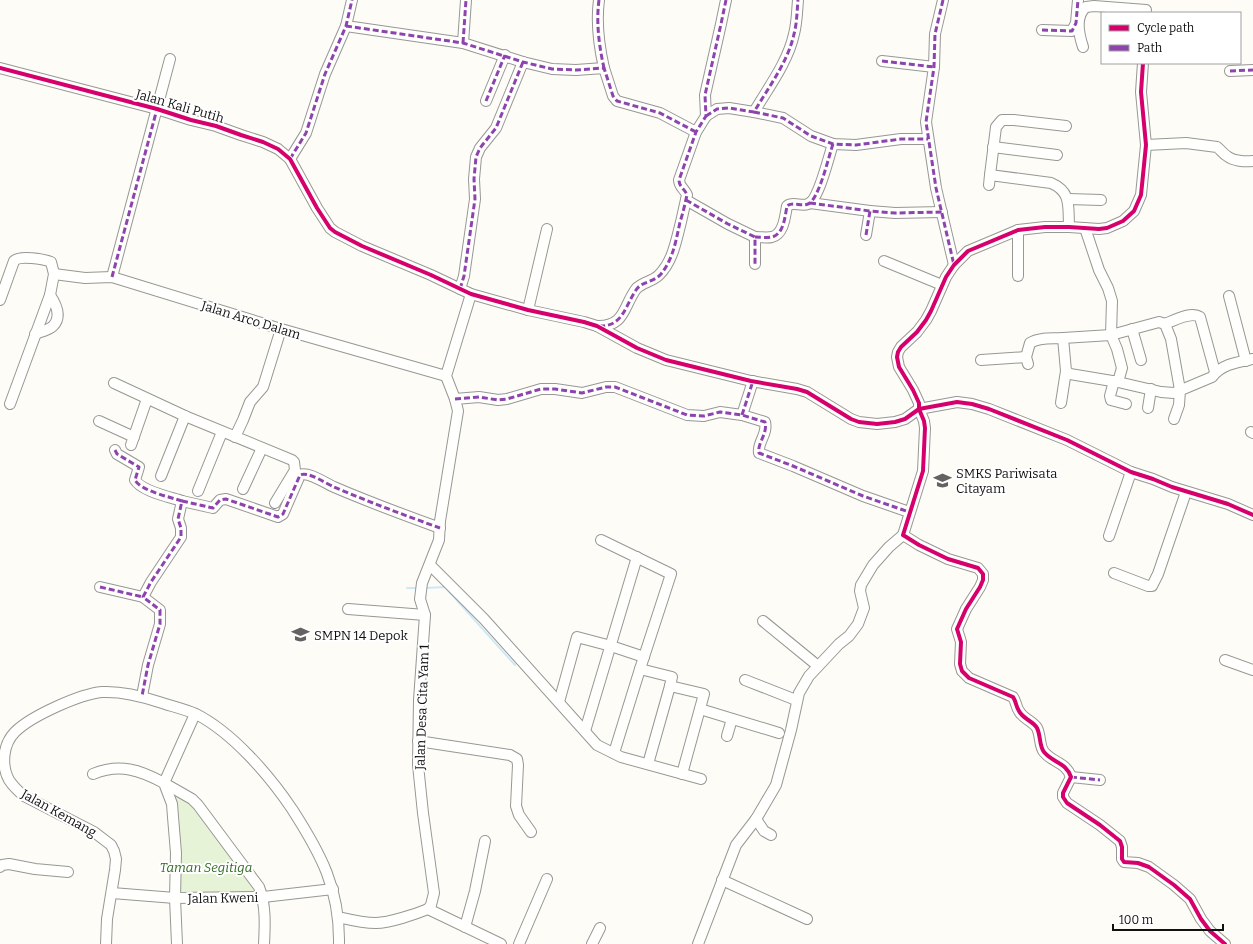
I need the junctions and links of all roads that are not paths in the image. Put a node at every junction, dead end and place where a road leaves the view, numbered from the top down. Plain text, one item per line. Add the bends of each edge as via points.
1 (352, 0) edge
2 (466, 0) edge
3 (599, 0) edge
4 (726, 0) edge
5 (798, 0) edge
6 (943, 0) edge
7 (1078, 0) edge
8 (1147, 8) edge
9 (346, 26) junction
10 (1042, 30) dead end
11 (463, 43) junction
12 (1083, 47) dead end
13 (505, 55) junction
14 (170, 59) dead end
15 (882, 61) dead end
16 (523, 62) junction
17 (1143, 64) edge
18 (0, 68) edge
19 (604, 68) junction
20 (934, 68) junction
21 (1253, 70) edge
22 (1230, 71) dead end
23 (486, 101) dead end
24 (157, 109) junction
25 (754, 112) junction
26 (706, 116) junction
27 (1066, 126) dead end
28 (696, 132) junction
29 (928, 139) junction
30 (832, 144) junction
31 (1146, 145) junction
32 (993, 147) junction
33 (1058, 155) dead end
34 (290, 159) junction
35 (1253, 161) edge
36 (1068, 199) junction
37 (686, 200) junction
38 (1101, 200) dead end
39 (810, 203) junction
40 (870, 211) junction
41 (942, 212) junction
42 (1069, 227) junction
43 (1085, 228) junction
44 (547, 229) dead end
45 (1018, 230) junction
46 (866, 235) dead end
47 (755, 237) junction
48 (884, 261) dead end
49 (754, 264) dead end
50 (954, 265) junction
51 (54, 274) junction
52 (1018, 276) dead end
53 (112, 277) junction
54 (942, 285) junction
55 (466, 291) junction
56 (50, 295) junction
57 (1229, 296) dead end
58 (0, 300) edge
59 (528, 310) junction
60 (1165, 324) junction
61 (597, 326) junction
62 (281, 329) junction
63 (1132, 330) junction
64 (35, 334) junction
65 (1111, 335) junction
66 (1063, 338) junction
67 (981, 360) dead end
68 (1141, 360) dead end
69 (1249, 360) edge
70 (1066, 372) junction
71 (1216, 372) junction
72 (446, 376) junction
73 (753, 381) junction
74 (1116, 382) junction
75 (114, 383) dead end
76 (1151, 389) junction
77 (1180, 390) junction
78 (147, 398) junction
79 (456, 399) junction
80 (1061, 403) dead end
81 (10, 404) dead end
82 (1126, 404) dead end
83 (1148, 408) dead end
84 (920, 409) junction
85 (742, 415) junction
86 (185, 416) junction
87 (1174, 419) dead end
88 (100, 421) dead end
89 (222, 432) junction
90 (235, 437) junction
91 (262, 448) junction
92 (115, 450) dead end
93 (1131, 472) junction
94 (161, 476) dead end
95 (243, 489) dead end
96 (198, 491) dead end
97 (1186, 492) junction
98 (182, 501) junction
99 (275, 503) dead end
100 (910, 512) junction
101 (1253, 515) edge
102 (440, 528) junction
103 (903, 535) junction
104 (1109, 536) dead end
105 (601, 540) dead end
106 (637, 557) junction
107 (430, 565) junction
108 (1114, 573) dead end
109 (100, 587) dead end
110 (143, 598) junction
111 (348, 609) dead end
112 (425, 615) junction
113 (763, 621) dead end
114 (611, 646) junction
115 (644, 657) junction
116 (1225, 660) dead end
117 (818, 666) junction
118 (640, 669) junction
119 (1253, 670) edge
120 (745, 680) dead end
121 (670, 686) junction
122 (142, 696) junction
123 (796, 700) junction
124 (559, 702) junction
125 (700, 709) junction
126 (195, 714) junction
127 (732, 719) junction
128 (585, 731) junction
129 (779, 733) dead end
130 (727, 736) dead end
131 (418, 741) junction
132 (614, 753) junction
133 (648, 764) junction
134 (93, 774) dead end
135 (682, 774) junction
136 (1071, 778) junction
137 (701, 779) dead end
138 (1100, 780) dead end
139 (164, 783) junction
140 (756, 819) junction
141 (531, 832) dead end
142 (771, 835) dead end
143 (485, 841) dead end
144 (0, 867) edge
145 (68, 872) dead end
146 (546, 879) dead end
147 (722, 880) junction
148 (333, 889) junction
149 (112, 893) junction
150 (263, 897) junction
151 (175, 898) junction
152 (428, 909) junction
153 (338, 917) junction
154 (807, 919) dead end
155 (465, 927) junction
156 (600, 928) dead end
157 (489, 941) edge
158 (106, 944) edge
159 (177, 944) edge
160 (264, 944) edge
161 (339, 944) edge
162 (501, 944) edge
163 (519, 944) edge
164 (592, 944) edge
165 (698, 944) edge
166 (1225, 944) edge

1 - 9 street
2 - 11 street
3 - 19 street via 598,20
4 - 26 street via 705,95
5 - 25 street via 792,41
6 - 20 street via 935,34
7 - 10 street via 1076,23 1072,31
8 - 12 street via 1086,7 1081,12 1078,25
9 - 11 street
9 - 34 street via 325,74 306,133
11 - 13 street
13 - 16 street
13 - 23 street
14 - 24 street
15 - 20 street
16 - 19 street via 552,69
16 - 55 street via 496,128 476,156 475,199 464,276
17 - 31 street via 1141,92
18 - 24 street, Jalan Kali Putih
19 - 28 street via 617,101 660,113
20 - 29 street via 926,122
21 - 22 street
24 - 34 street, Jalan Kali Putih via 263,142 278,149
24 - 53 street
25 - 26 street via 729,108 717,109
25 - 30 street via 783,118 811,136
26 - 28 street
27 - 32 street via 1002,120 996,127
28 - 37 street via 679,180 680,187 686,192
29 - 30 street via 902,139 856,145
29 - 41 street
30 - 39 street via 820,184
31 - 35 street via 1186,143 1217,147 1232,159
31 - 43 street via 1142,195 1134,211 1123,221 1107,228
32 - 33 street
32 - 36 street via 989,180 1051,183 1060,187
34 - 55 street, Jalan Kali Putih via 317,208 335,232
36 - 38 street
36 - 42 street
37 - 47 street
37 - 61 street via 674,252 661,274 636,289 616,322
39 - 40 street
39 - 47 street via 789,204 777,234 772,237
40 - 41 street
40 - 46 street
41 - 50 street
42 - 43 street
42 - 45 street
43 - 65 street via 1112,301
44 - 59 street
45 - 50 street via 968,251
45 - 52 street
47 - 49 street
48 - 54 street
50 - 54 street
51 - 53 street, Jalan Arco Dalam via 84,278
51 - 56 street
51 - 58 street via 51,262 47,260 16,259
53 - 62 street, Jalan Arco Dalam
54 - 84 street via 932,311 917,332 901,347 897,357 899,367 913,390
55 - 59 street, Jalan Kali Putih
55 - 72 street
56 - 64 street
56 - 64 street via 58,317 53,326
57 - 69 street
59 - 61 street, Jalan Kali Putih
60 - 63 street via 1159,322
60 - 71 street via 1188,316 1200,317
60 - 77 street via 1171,339
61 - 73 street via 666,360
62 - 72 street, Jalan Arco Dalam
62 - 90 street via 263,387 250,402
63 - 65 street
63 - 68 street
64 - 81 street
65 - 66 street
65 - 74 street via 1121,362 1121,373
66 - 67 street via 1034,340 1028,347 1027,360
66 - 70 street
69 - 71 street via 1224,366
70 - 74 street
70 - 80 street
71 - 77 street via 1206,380
72 - 79 street
73 - 84 street via 807,392 851,419 868,423 905,419
73 - 85 street
74 - 76 street
74 - 82 street via 1110,396 1111,400
75 - 78 street
76 - 77 street via 1168,393
76 - 83 street
77 - 87 street via 1179,405
78 - 86 street
78 - 88 street via 132,441
79 - 85 street via 478,397 498,400 541,389 582,393 615,387 687,415 704,416 720,412
79 - 102 street via 458,411
84 - 93 street via 951,403 972,404 1056,435
84 - 100 street via 925,428 924,463
85 - 100 street via 765,422 766,429 758,449 759,453 863,496
86 - 89 street
86 - 94 street
89 - 90 street
89 - 96 street
90 - 91 street
91 - 95 street
91 - 99 street via 294,462 295,470
92 - 98 street via 117,454 139,467 135,480 137,483
93 - 97 street
93 - 104 street
97 - 101 street via 1228,504
97 - 108 street via 1152,586
98 - 102 street via 214,508 220,500 226,498 278,517 283,514 300,475 307,474
98 - 110 street via 178,519 181,537
100 - 103 street
102 - 107 street via 438,544
103 - 117 street via 873,565 861,585 864,608 858,624
103 - 136 street via 954,562 981,571 983,580 957,629 961,642 962,671 969,678 1013,697 1018,711 1038,730 1041,748 1062,764
105 - 106 street
106 - 114 street
106 - 115 street via 671,574
107 - 112 street, Jalan Desa Cita Yam 1 via 422,584 420,600
107 - 124 street
109 - 110 street
110 - 122 street via 160,610 161,619
111 - 112 street
112 - 131 street, Jalan Desa Cita Yam 1
113 - 117 street
114 - 115 street
114 - 124 street via 578,638
114 - 128 street
115 - 118 street
116 - 119 street
117 - 123 street via 802,686
118 - 121 street via 672,677
118 - 132 street
120 - 123 street
121 - 125 street via 704,694
121 - 133 street
122 - 126 street, Jalan Kemang
122 - 149 street, Jalan Kemang via 91,693 52,708 15,732 5,752 9,780 24,796 94,832 111,845 116,859
123 - 140 street via 791,730 776,785
124 - 128 street
125 - 127 street
125 - 135 street
126 - 139 street
126 - 148 street, Jalan Kemang via 236,742 277,787 314,847
127 - 129 street
127 - 130 street
128 - 132 street via 597,745
131 - 141 street via 510,755 516,759 516,806
131 - 152 street, Jalan Desa Cita Yam 1 via 423,813 434,893
132 - 133 street
133 - 135 street
134 - 139 street via 118,768 130,769 141,771
135 - 137 street
136 - 138 street
136 - 166 street via 1063,793 1067,803 1120,841 1124,862 1138,863 1149,868 1185,894 1210,931
139 - 150 street via 198,805
139 - 151 street via 172,804 176,853
140 - 142 street via 764,831
140 - 147 street via 736,845
143 - 155 street
144 - 145 street via 9,864
146 - 163 street
147 - 154 street
147 - 165 street
148 - 150 street, Jalan Kweni
148 - 153 street, Jalan Kemang
149 - 151 street, Jalan Kweni
149 - 158 street, Jalan Kemang
150 - 151 street, Jalan Kweni
150 - 160 street
151 - 159 street
152 - 153 street via 377,923
152 - 155 street
153 - 161 street, Jalan Kemang
155 - 157 street
156 - 164 street
157 - 162 street

